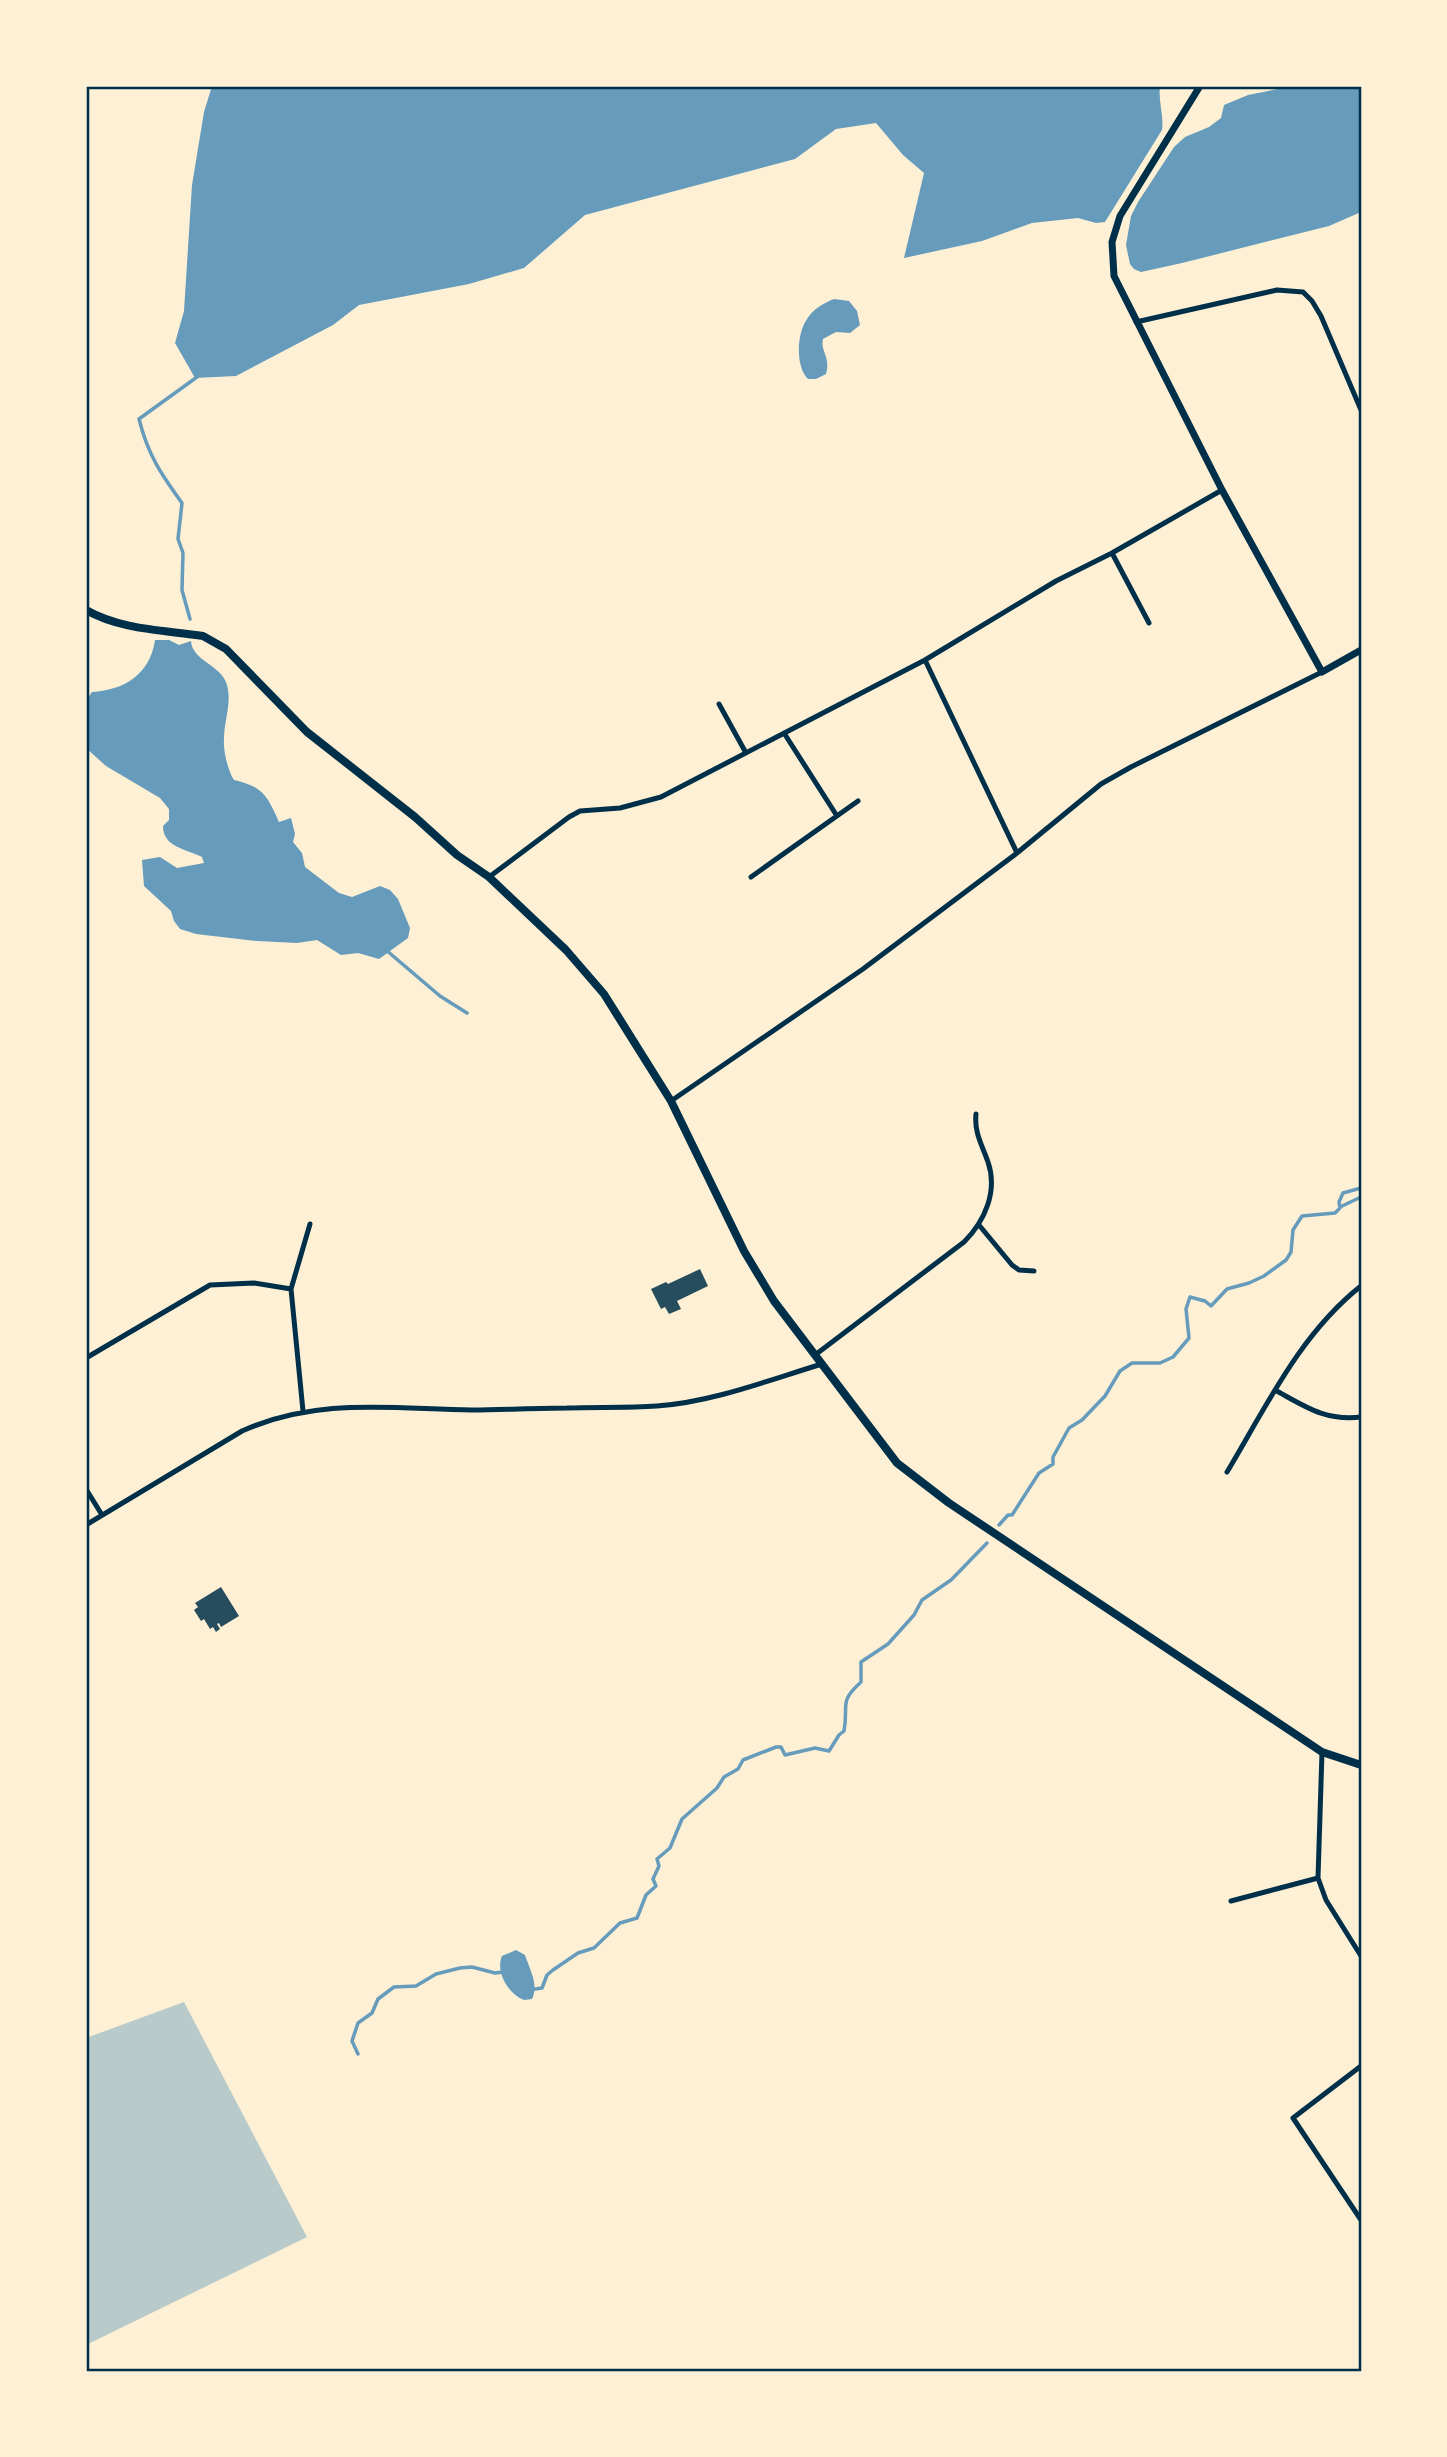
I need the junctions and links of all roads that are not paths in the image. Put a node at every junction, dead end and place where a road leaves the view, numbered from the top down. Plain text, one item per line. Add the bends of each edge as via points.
1 (1200, 86) edge
2 (1136, 322) junction
3 (1361, 410) edge
4 (1222, 490) junction
5 (1111, 553) junction
6 (86, 610) edge
7 (1149, 623) dead end
8 (1361, 650) edge
9 (925, 660) junction
10 (1322, 672) junction
11 (719, 704) dead end
12 (784, 733) junction
13 (746, 753) junction
14 (858, 801) dead end
15 (837, 816) junction
16 (1017, 853) junction
17 (489, 877) junction
18 (751, 877) dead end
19 (671, 1101) junction
20 (976, 1114) dead end
21 (310, 1224) dead end
22 (978, 1225) junction
23 (1034, 1271) dead end
24 (1361, 1286) edge
25 (291, 1289) junction
26 (815, 1355) junction
27 (86, 1358) edge
28 (822, 1364) junction
29 (1275, 1390) junction
30 (303, 1410) junction
31 (1361, 1417) edge
32 (1227, 1472) dead end
33 (86, 1489) edge
34 (102, 1514) junction
35 (86, 1525) edge
36 (1322, 1752) junction
37 (1361, 1765) edge
38 (1318, 1878) junction
39 (1231, 1901) dead end
40 (1361, 1956) edge
41 (1361, 2066) edge
42 (1361, 2220) edge

1 - 2 street via 1128,200 1115,229 1114,276
2 - 3 street via 1277,290 1303,292 1321,316
2 - 4 street
4 - 5 street
4 - 10 street
5 - 7 street
5 - 9 street
6 - 17 main road via 119,624 203,636 215,642 306,732
8 - 10 street
9 - 12 street
9 - 16 street
10 - 16 street via 1101,784
11 - 13 street
12 - 13 street
12 - 15 street
13 - 17 street via 661,797 620,808 580,811
14 - 15 street
15 - 18 street
16 - 19 street via 863,970
17 - 19 main road via 566,950 604,994
19 - 26 main road via 744,1251
20 - 22 street via 991,1178 988,1205
21 - 25 street
22 - 23 street via 1012,1265
22 - 26 street via 964,1242
24 - 29 street via 1314,1331
25 - 27 street via 254,1283 210,1284
25 - 30 street
26 - 28 main road
28 - 30 street via 718,1395 658,1406
28 - 36 main road via 897,1463 949,1503
29 - 31 street via 1320,1415
29 - 32 street
30 - 34 street via 242,1431
33 - 34 street
34 - 35 street
36 - 37 main road
36 - 38 street
38 - 39 street
38 - 40 street via 1326,1900
41 - 42 street via 1293,2118

